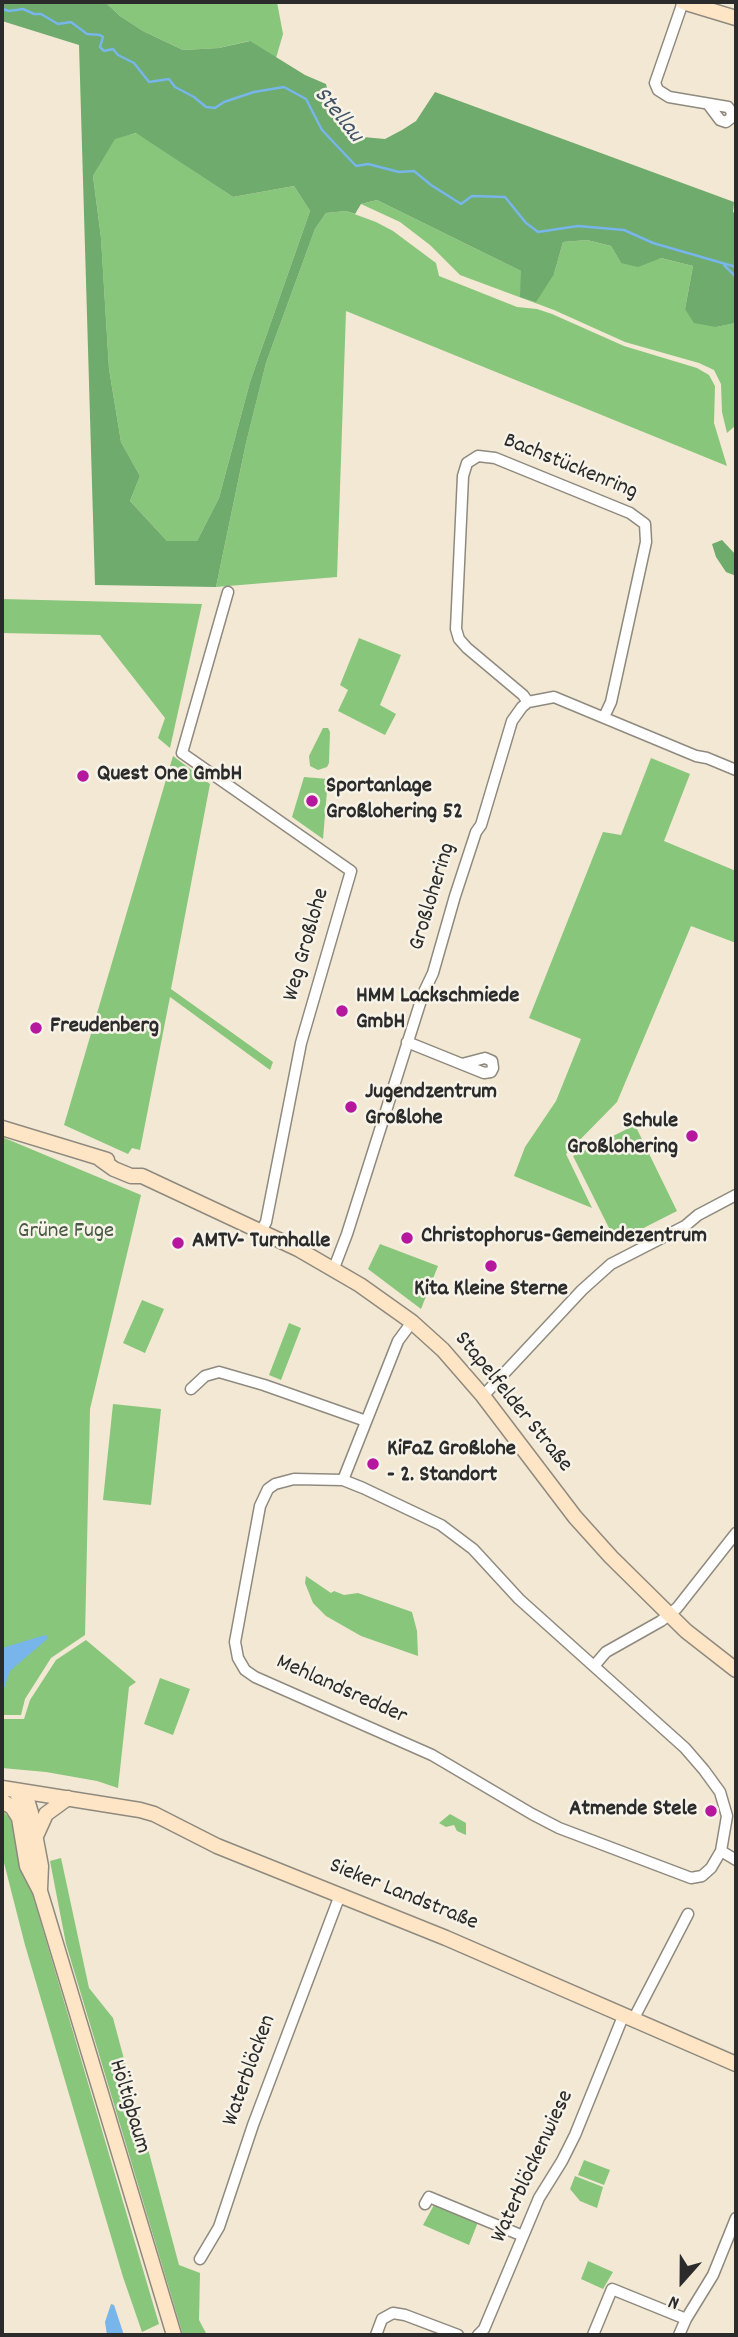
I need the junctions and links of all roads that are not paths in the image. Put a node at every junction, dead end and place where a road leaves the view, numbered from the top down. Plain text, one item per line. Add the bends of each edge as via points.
1 (683, 2) edge
2 (736, 18) edge
3 (708, 104) dead end
4 (228, 592) dead end
5 (528, 702) junction
6 (604, 717) junction
7 (736, 770) edge
8 (407, 1042) junction
9 (462, 1064) dead end
10 (2, 1128) edge
11 (736, 1195) edge
12 (261, 1231) junction
13 (334, 1268) junction
14 (412, 1322) junction
15 (191, 1389) dead end
16 (483, 1396) junction
17 (366, 1421) junction
18 (343, 1480) junction
19 (736, 1533) edge
20 (669, 1615) junction
21 (594, 1666) junction
22 (736, 1670) edge
23 (3, 1794) edge
24 (46, 1795) junction
25 (23, 1797) junction
26 (68, 1798) junction
27 (19, 1818) junction
28 (35, 1839) junction
29 (720, 1851) junction
30 (736, 1860) edge
31 (40, 1891) junction
32 (340, 1895) junction
33 (688, 1914) dead end
34 (629, 2016) junction
35 (736, 2064) edge
36 (425, 2204) dead end
37 (736, 2218) edge
38 (523, 2236) junction
39 (200, 2259) dead end
40 (686, 2319) junction
41 (174, 2335) edge
42 (376, 2335) edge
43 (458, 2335) edge
44 (478, 2335) edge
45 (593, 2335) edge
46 (679, 2335) edge

1 - 2 main road
1 - 3 street via 655,83 669,97
4 - 12 street, Weg Großlohe via 182,753 351,872 301,1043
5 - 6 street via 554,697
5 - 6 street, Bachstückenring via 467,648 456,629 463,476 467,463 478,456 495,458 630,513 645,524 646,542
5 - 8 street, Großlohering via 512,721 433,974
6 - 7 street
8 - 9 street
8 - 13 street, Großlohering
10 - 12 main road, Stapelfelder Straße via 100,1159 122,1173 142,1176
11 - 16 street via 611,1264
12 - 13 main road, Stapelfelder Straße
13 - 14 main road, Stapelfelder Straße
14 - 16 main road, Stapelfelder Straße
14 - 17 street via 398,1341
15 - 17 street via 209,1374 228,1374
16 - 20 main road, Stapelfelder Straße via 575,1517
17 - 18 street
18 - 21 street, Mehlandsredder via 462,1539
18 - 29 street, Mehlandsredder via 284,1480 263,1497 235,1642 245,1670 417,1747 531,1814 604,1846 691,1878 711,1868
19 - 20 street
20 - 21 street via 606,1652
20 - 22 main road, Stapelfelder Straße
21 - 29 street, Mehlandsredder via 685,1748 720,1792 727,1816
23 - 24 main road, Sieker Landstraße
23 - 25 main road, Sieker Landstraße
23 - 27 main road
24 - 25 main road, Sieker Landstraße
24 - 26 main road, Sieker Landstraße
25 - 27 main road
25 - 28 main road
26 - 28 main road via 46,1814
26 - 32 main road, Sieker Landstraße via 154,1814 218,1846
27 - 31 main road, Höltigbaum via 27,1866
28 - 31 main road, Höltigbaum
29 - 30 street
31 - 41 main road, Höltigbaum
32 - 34 main road, Sieker Landstraße
32 - 39 street, Waterblöcken via 219,2227
33 - 34 street
34 - 35 main road, Sieker Landstraße
34 - 38 street, Waterblöckenwiese
36 - 38 street via 429,2197
37 - 40 street via 713,2276
38 - 44 street, Waterblöckenwiese
40 - 45 street via 612,2289
40 - 46 street
42 - 43 street via 382,2319 393,2313

